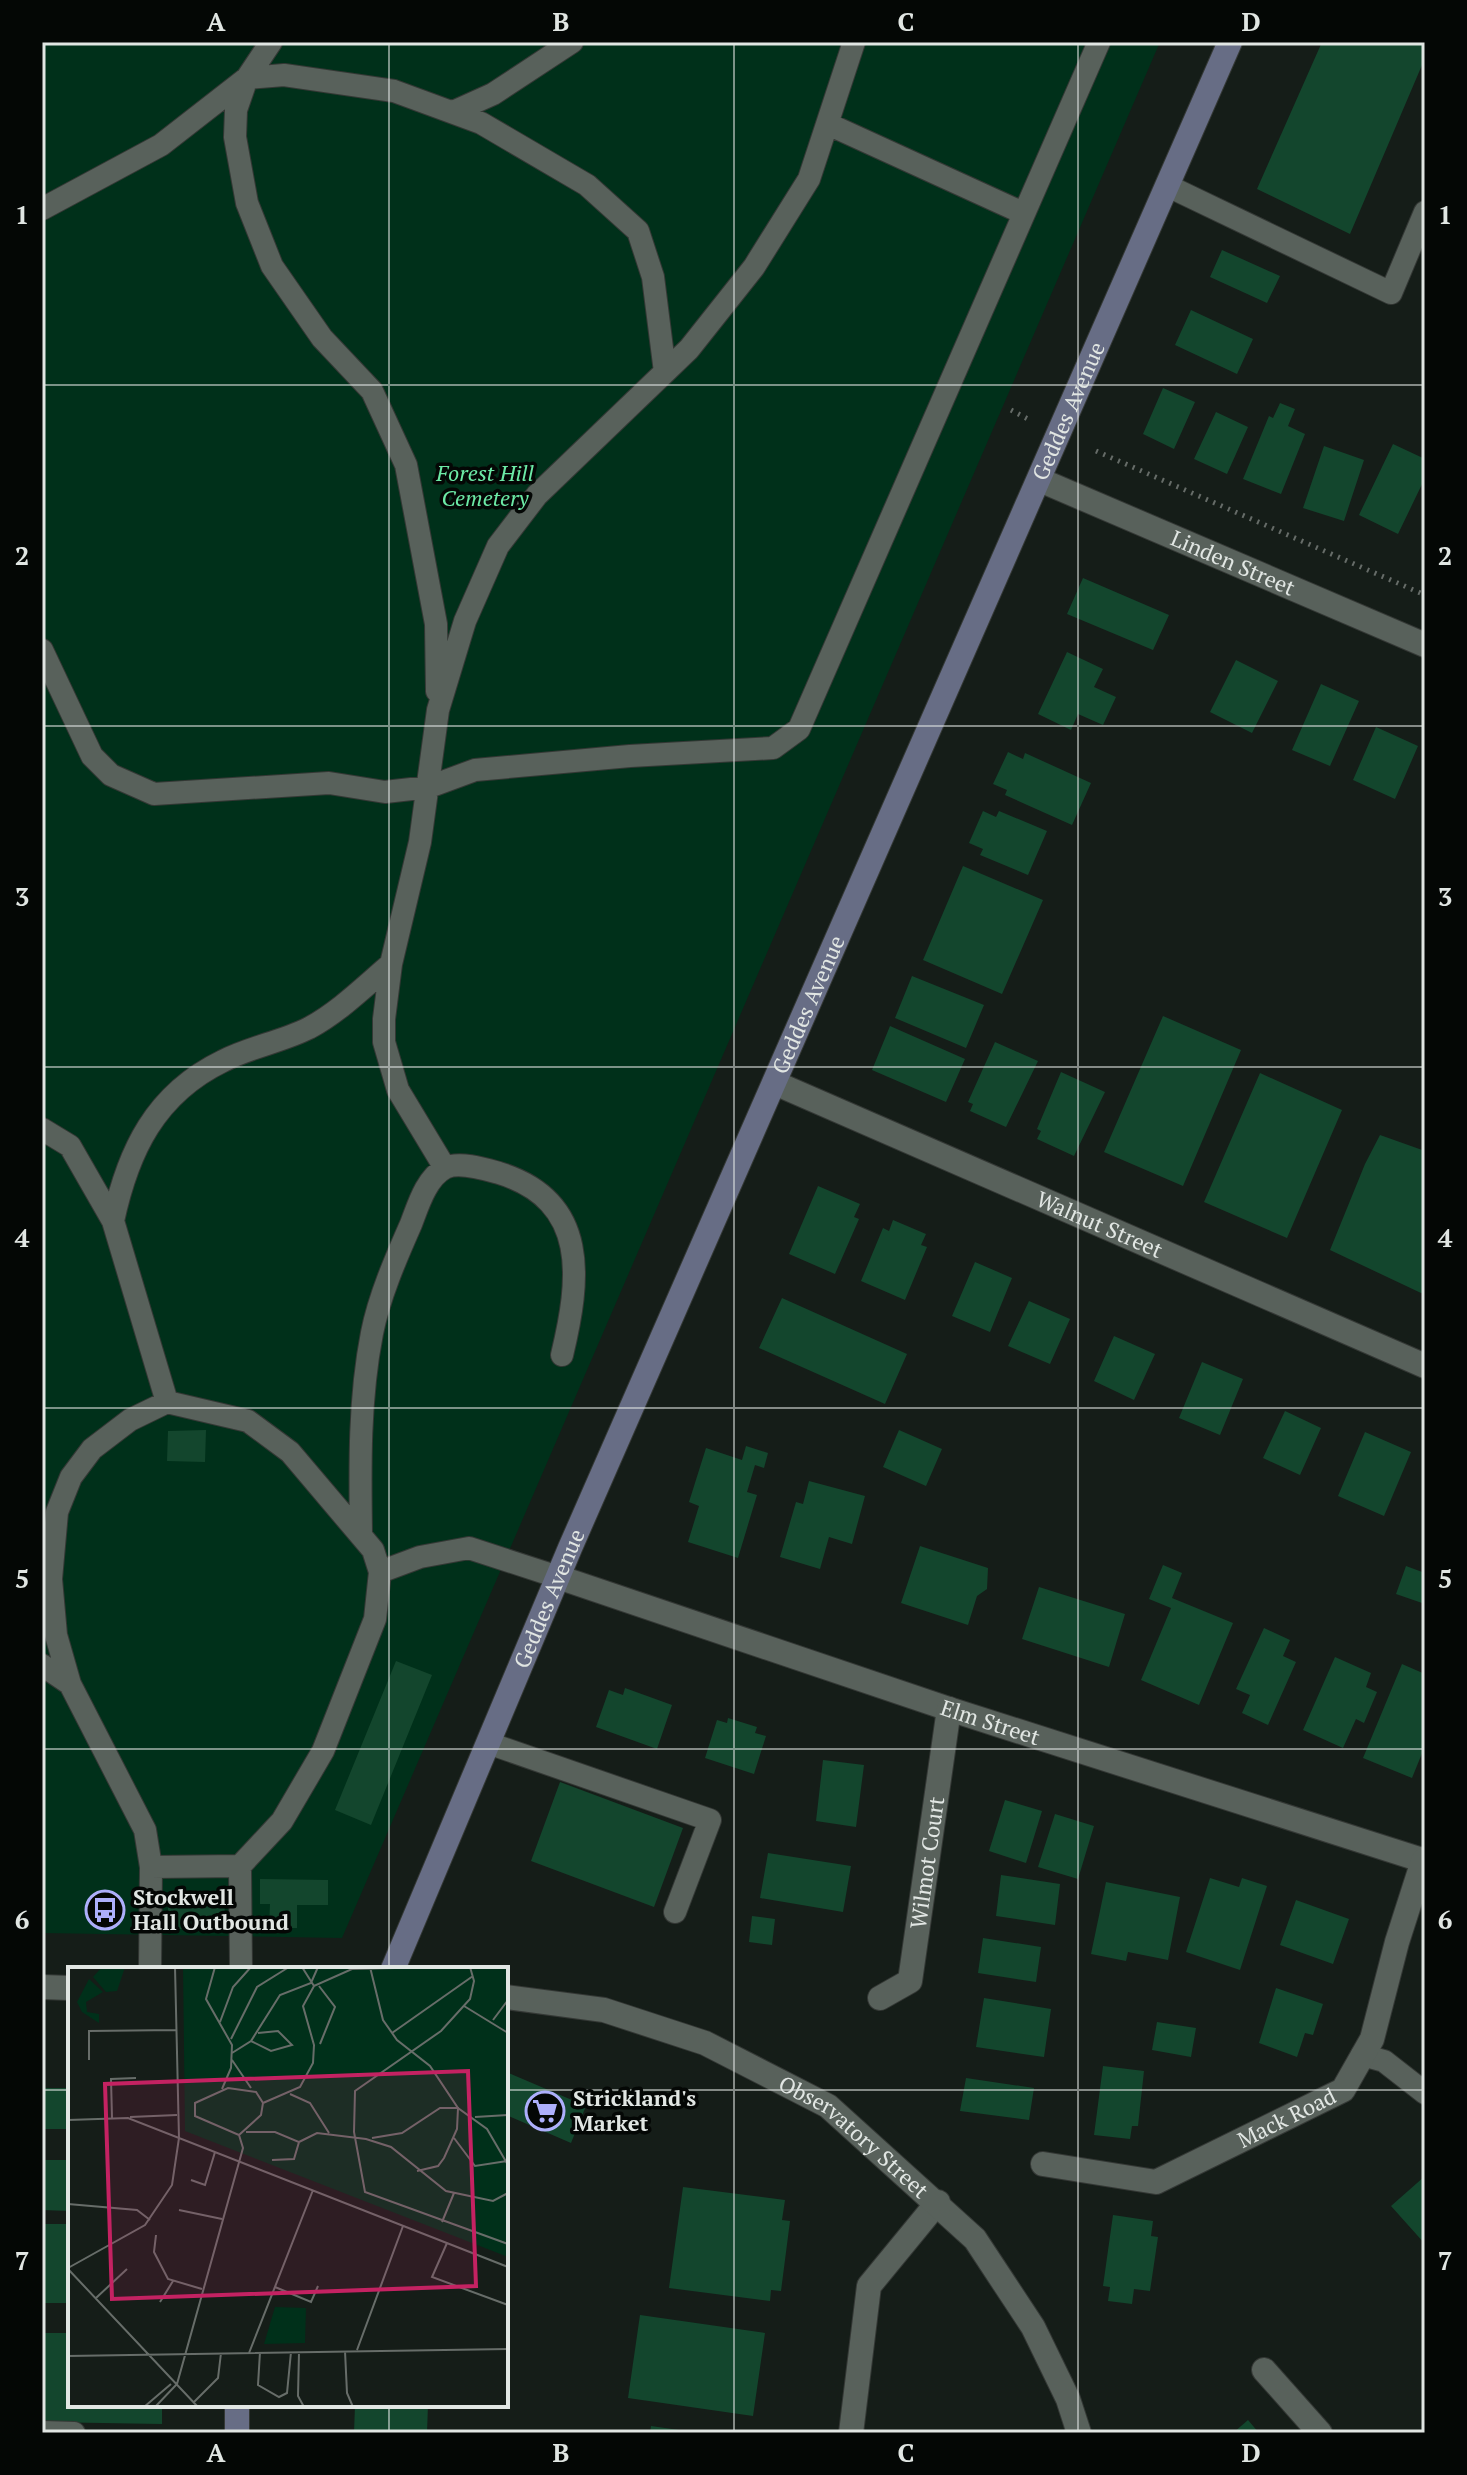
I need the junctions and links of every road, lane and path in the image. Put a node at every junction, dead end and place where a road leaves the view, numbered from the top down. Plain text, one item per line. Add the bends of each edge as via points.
1 (271, 42) edge
2 (572, 42) edge
3 (854, 42) edge
4 (1099, 42) edge
5 (1230, 42) edge
6 (247, 78) junction
7 (453, 112) junction
8 (828, 124) junction
9 (1168, 186) junction
10 (42, 209) edge
11 (1425, 212) edge
12 (1023, 213) junction
13 (665, 372) junction
14 (1011, 410) dead end
15 (1028, 419) dead end
16 (1096, 451) dead end
17 (1040, 480) junction
18 (1425, 595) edge
19 (1425, 645) edge
20 (42, 650) edge
21 (438, 710) junction
22 (429, 787) junction
23 (391, 964) junction
24 (775, 1083) junction
25 (42, 1129) edge
26 (445, 1168) junction
27 (113, 1221) junction
28 (562, 1355) dead end
29 (1424, 1364) edge
30 (167, 1402) junction
31 (71, 1477) junction
32 (42, 1504) edge
33 (361, 1534) junction
34 (380, 1572) junction
35 (558, 1577) junction
36 (42, 1665) edge
37 (70, 1684) junction
38 (949, 1709) junction
39 (488, 1743) junction
40 (1424, 1861) edge
41 (240, 1866) junction
42 (151, 1867) junction
43 (675, 1912) dead end
44 (150, 1967) edge
45 (241, 1967) edge
46 (394, 1967) edge
47 (42, 1987) edge
48 (68, 1988) edge
49 (508, 1997) edge
50 (880, 1998) dead end
51 (1362, 2055) junction
52 (1425, 2093) edge
53 (1043, 2164) dead end
54 (938, 2202) junction
55 (1264, 2370) dead end
56 (237, 2407) edge
57 (42, 2432) edge
58 (74, 2433) edge
59 (237, 2433) edge
60 (851, 2433) edge
61 (1079, 2433) edge
62 (1320, 2433) edge

1 - 6 lane
2 - 7 lane via 493,94
3 - 8 lane
4 - 12 lane
5 - 9 main road, Geddes Avenue
6 - 7 lane via 284,75 394,91
6 - 10 lane via 161,145
6 - 21 lane via 236,110 235,137 247,203 272,266 322,338 372,391 406,465 436,624
7 - 13 lane via 587,185 638,231 653,277
8 - 12 lane
8 - 13 lane via 809,179 754,267
9 - 11 lane via 1391,293
9 - 17 main road, Geddes Avenue
12 - 22 lane via 799,729 773,748 475,770
13 - 21 lane via 537,495 498,546 465,621
14 - 15 path
16 - 18 path
17 - 19 street, Linden Street
17 - 24 main road, Geddes Avenue
20 - 22 lane via 92,756 111,775 137,789 154,794 329,783 385,792
21 - 22 lane
22 - 23 lane
23 - 26 lane via 384,1019 388,1061 407,1110
23 - 27 lane via 312,1027 224,1060 184,1084 155,1117 124,1170
24 - 29 street, Walnut Street
24 - 35 main road, Geddes Avenue
25 - 27 lane via 70,1146
26 - 28 lane via 458,1166 526,1183 556,1209 567,1228 575,1272
26 - 33 lane via 425,1191 372,1332 359,1441
27 - 30 lane
30 - 31 lane via 130,1420 92,1449
30 - 33 lane via 248,1421 290,1452
31 - 32 lane
31 - 37 lane via 57,1512 51,1579 56,1635
33 - 34 lane
34 - 35 lane via 420,1557 469,1548
34 - 41 lane via 375,1619 323,1751 282,1821
35 - 38 street, Elm Street
35 - 39 main road, Geddes Avenue
36 - 37 lane
37 - 42 lane via 137,1811
38 - 40 street, Elm Street
38 - 50 street, Wilmot Court via 910,1981
39 - 43 lane via 710,1820
39 - 46 main road, Geddes Avenue
40 - 51 street, Mack Road via 1372,2039
41 - 42 lane
41 - 45 lane
42 - 44 lane
47 - 48 street
49 - 54 street, Observatory Street via 604,2010 705,2043 828,2106
51 - 52 lane via 1384,2061
51 - 53 street, Mack Road via 1343,2090 1156,2182
54 - 60 street via 869,2286
54 - 61 street, Observatory Street via 975,2239 1033,2327
55 - 62 street
56 - 59 main road
57 - 58 lane

